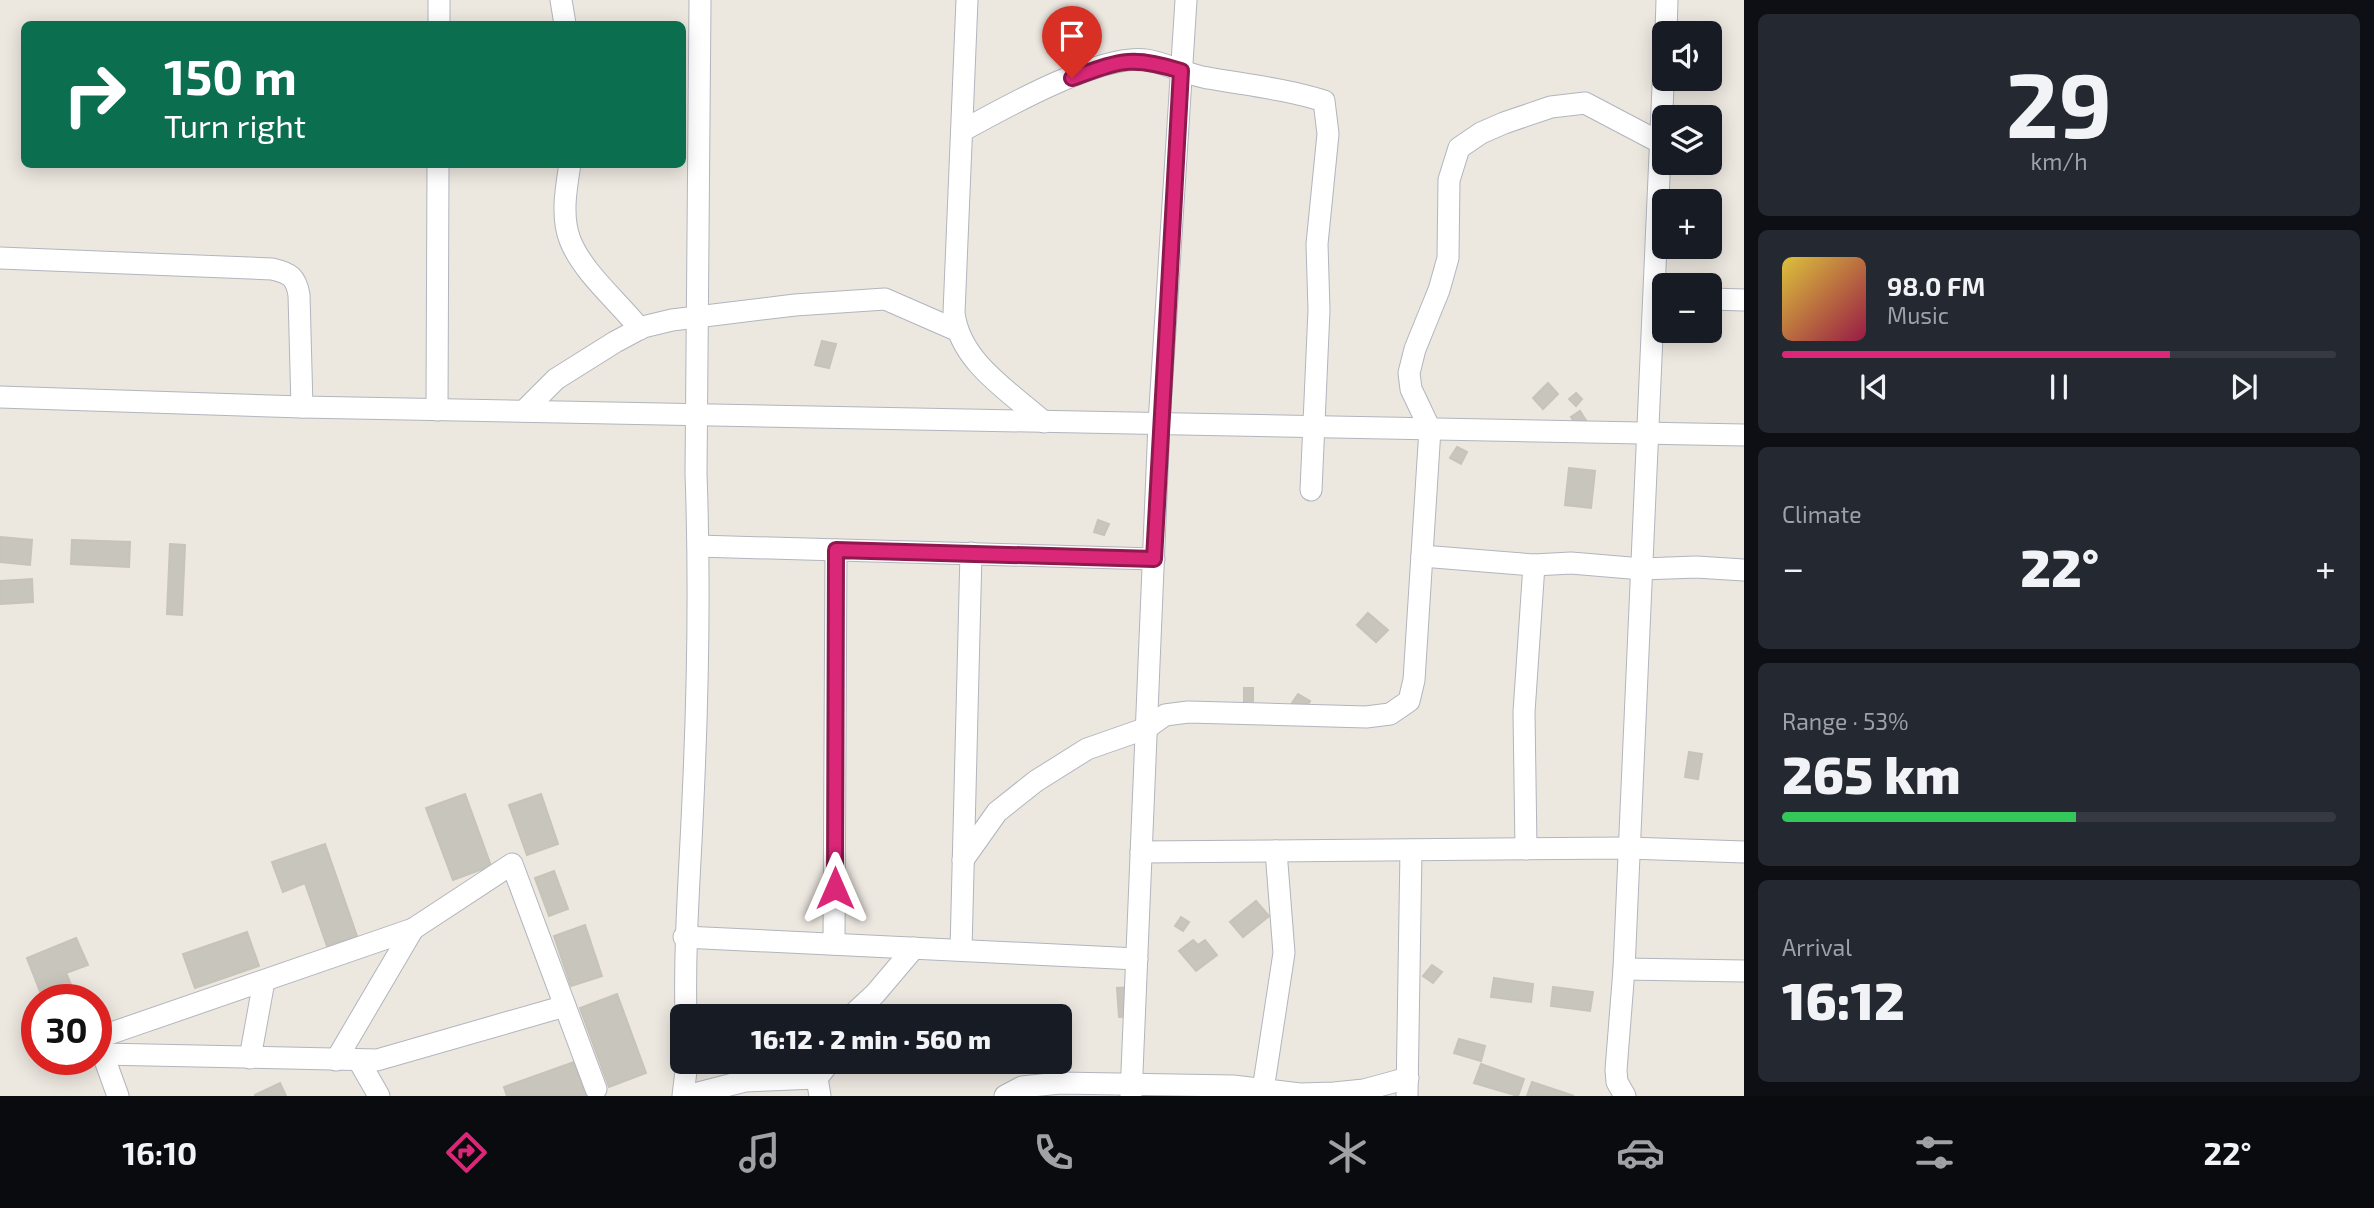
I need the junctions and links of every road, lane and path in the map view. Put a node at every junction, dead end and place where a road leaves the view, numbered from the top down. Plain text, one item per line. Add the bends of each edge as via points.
1 (439, 0) edge
2 (561, 0) edge
3 (700, 0) edge
4 (967, 0) edge
5 (1186, 0) edge
6 (1667, 0) edge
7 (439, 21) edge
8 (564, 21) edge
9 (1666, 21) edge
10 (1181, 71) junction
11 (962, 131) junction
12 (1652, 138) edge
13 (438, 168) edge
14 (570, 168) edge
15 (1661, 175) edge
16 (0, 257) edge
17 (1659, 273) edge
18 (1722, 299) edge
19 (1744, 300) edge
20 (698, 317) junction
21 (640, 329) junction
22 (956, 330) junction
23 (1655, 343) edge
24 (0, 397) edge
25 (302, 407) junction
26 (437, 410) junction
27 (524, 411) junction
28 (696, 415) junction
29 (1044, 422) junction
30 (1159, 424) junction
31 (1314, 427) junction
32 (1430, 429) junction
33 (1648, 434) junction
34 (1744, 435) edge
35 (1311, 490) dead end
36 (698, 546) junction
37 (836, 550) junction
38 (971, 553) junction
39 (1422, 556) junction
40 (1154, 559) junction
41 (1534, 565) junction
42 (1642, 569) junction
43 (1744, 570) edge
44 (1147, 728) junction
45 (1629, 848) junction
46 (1526, 849) junction
47 (1411, 850) junction
48 (1276, 851) junction
49 (1142, 852) junction
50 (1744, 852) edge
51 (963, 860) junction
52 (413, 929) junction
53 (684, 937) junction
54 (834, 944) junction
55 (914, 948) junction
56 (961, 950) junction
57 (1137, 959) junction
58 (1624, 969) junction
59 (1744, 971) edge
60 (264, 981) junction
61 (686, 1004) edge
62 (862, 1004) edge
63 (565, 1006) junction
64 (112, 1033) edge
65 (112, 1054) edge
66 (250, 1058) junction
67 (336, 1060) junction
68 (359, 1061) junction
69 (686, 1074) edge
70 (110, 1075) edge
71 (822, 1079) edge
72 (1407, 1087) edge
73 (596, 1089) dead end
74 (1132, 1090) edge
75 (1263, 1090) junction
76 (118, 1096) edge
77 (379, 1096) edge
78 (685, 1096) edge
79 (1005, 1096) edge
80 (1625, 1096) edge

1 - 7 street
2 - 8 street
3 - 20 street
4 - 11 street
5 - 10 street
6 - 9 street
10 - 11 street via 1144,60 1112,63 1030,93
10 - 30 street
10 - 31 street via 1293,91 1324,102 1328,134 1317,244
11 - 22 street
12 - 32 street via 1585,103 1551,107 1504,123 1459,148 1449,180 1448,258 1409,373 1411,389
13 - 26 street
14 - 21 street via 565,209 570,239 589,270
15 - 17 street
16 - 25 street via 272,269 290,274 299,295
18 - 19 street
20 - 21 street
20 - 22 street via 885,299
20 - 28 street
21 - 27 street via 556,379
22 - 29 street via 969,355
23 - 33 street
24 - 25 street
25 - 26 street
26 - 27 street
27 - 28 street
28 - 29 street
28 - 36 street
29 - 30 street
30 - 31 street
30 - 40 street
31 - 32 street
31 - 35 street
32 - 33 street
32 - 39 street
33 - 34 street
33 - 42 street
36 - 37 street
36 - 53 street via 693,795
37 - 38 street
37 - 54 street
38 - 40 street
38 - 51 street
39 - 41 street
39 - 44 street via 1409,701 1390,714 1188,712 1165,715
40 - 44 street
41 - 42 street
41 - 46 street via 1524,712
42 - 43 street
42 - 45 street
44 - 49 street
44 - 51 street via 1087,749 1036,780 997,812
45 - 46 street
45 - 50 street
45 - 58 street
46 - 47 street
47 - 48 street
47 - 72 street
48 - 49 street
48 - 75 street via 1284,953
49 - 57 street
51 - 56 street
52 - 60 street
52 - 63 street via 512,864
52 - 67 street
53 - 54 street
53 - 61 street
54 - 55 street
55 - 56 street
55 - 62 street
56 - 57 street
57 - 74 street
58 - 59 street
58 - 80 street via 1616,1070
60 - 64 street
60 - 66 street
63 - 68 street via 377,1060
63 - 73 street
65 - 66 street
66 - 67 street
67 - 68 street
68 - 77 street
69 - 78 street
70 - 76 street
71 - 78 street via 745,1081
72 - 75 street via 1300,1094
74 - 75 street via 1233,1086
74 - 79 street via 1035,1086

